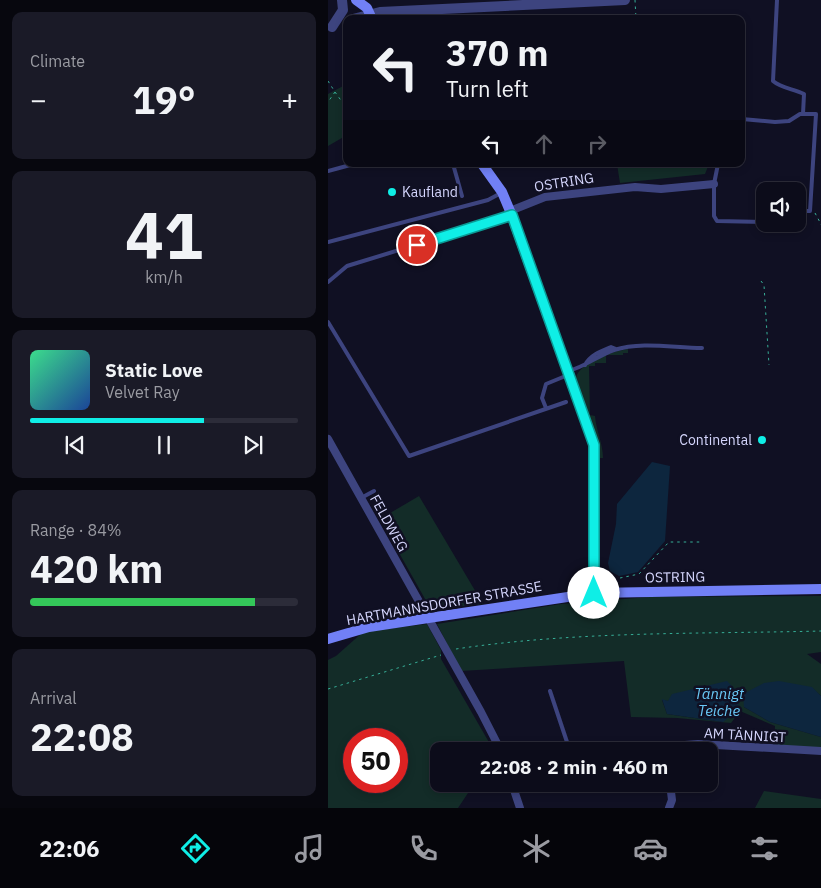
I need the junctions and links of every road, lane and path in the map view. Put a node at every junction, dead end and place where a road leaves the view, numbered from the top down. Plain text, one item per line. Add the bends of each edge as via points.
1 (342, 0) edge
2 (356, 0) edge
3 (625, 0) edge
4 (635, 0) edge
5 (777, 0) edge
6 (606, 1) edge
7 (371, 15) edge
8 (432, 15) edge
9 (636, 15) edge
10 (343, 23) edge
11 (330, 28) edge
12 (328, 82) edge
13 (335, 92) junction
14 (328, 102) edge
15 (343, 103) edge
16 (802, 114) junction
17 (745, 119) edge
18 (343, 167) edge
19 (454, 167) edge
20 (484, 167) edge
21 (717, 167) edge
22 (328, 171) edge
23 (714, 184) junction
24 (502, 192) junction
25 (462, 196) dead end
26 (806, 210) edge
27 (810, 210) junction
28 (511, 213) junction
29 (756, 222) edge
30 (822, 226) edge
31 (328, 242) edge
32 (761, 281) dead end
33 (328, 282) edge
34 (328, 322) edge
35 (702, 348) dead end
36 (769, 365) dead end
37 (569, 373) junction
38 (566, 402) dead end
39 (546, 408) junction
40 (328, 439) edge
41 (374, 491) dead end
42 (362, 498) junction
43 (700, 542) dead end
44 (620, 578) dead end
45 (822, 589) edge
46 (594, 593) junction
47 (429, 618) junction
48 (822, 631) edge
49 (328, 639) edge
50 (446, 650) junction
51 (328, 689) edge
52 (550, 691) dead end
53 (496, 742) edge
54 (567, 742) edge
55 (718, 746) edge
56 (822, 751) edge
57 (515, 792) edge
58 (671, 792) edge
59 (520, 808) edge
60 (669, 808) edge

1 - 11 street via 343,10
2 - 7 main road
3 - 6 street
4 - 9 path
5 - 16 lane via 773,81 804,94
6 - 8 street
10 - 11 street
12 - 13 path
13 - 14 path
13 - 15 path
16 - 17 lane via 788,121
16 - 27 lane via 816,114
18 - 22 lane
19 - 25 lane
20 - 24 main road
21 - 23 lane
23 - 28 street, OSTRING via 661,189 636,187 545,197
23 - 29 lane via 714,216 717,221
24 - 28 main road
24 - 31 lane via 488,200
26 - 27 lane
27 - 30 path via 816,213
28 - 33 lane via 347,266
28 - 37 main road
32 - 36 path via 764,285
34 - 39 lane via 409,456
35 - 37 lane via 611,348 600,351 585,366
37 - 39 lane via 546,384 542,398
37 - 46 main road via 596,456
38 - 39 lane
40 - 42 street, FELDWEG
41 - 42 lane
42 - 47 street, FELDWEG
43 - 44 path via 669,542 639,574
45 - 46 main road, OSTRING
46 - 47 main road, HARTMANNSDORFER STRASSE
47 - 49 main road, HARTMANNSDORFER STRASSE via 369,627
47 - 50 street
48 - 50 path via 564,637
50 - 51 path via 438,657
50 - 53 street
52 - 54 lane
55 - 56 street, AM TÄNNIGT
57 - 59 street
58 - 60 street

